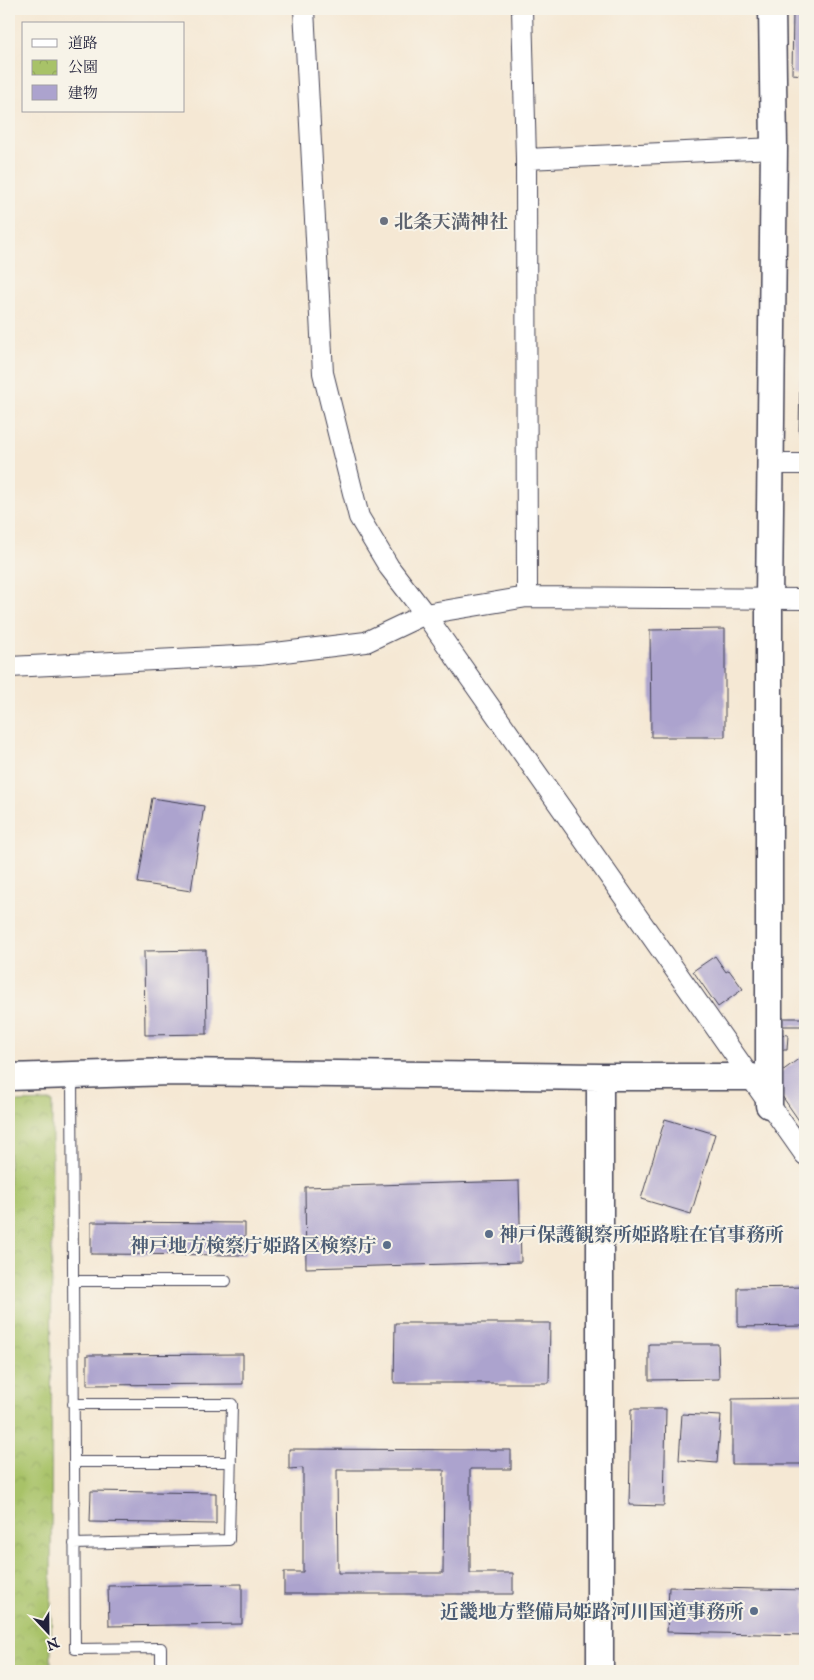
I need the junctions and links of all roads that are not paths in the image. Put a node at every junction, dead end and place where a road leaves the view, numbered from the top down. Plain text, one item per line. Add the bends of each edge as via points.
1 (304, 9) edge
2 (522, 9) edge
3 (772, 9) edge
4 (774, 148) junction
5 (526, 159) junction
6 (770, 464) junction
7 (805, 464) edge
8 (527, 597) junction
9 (805, 599) edge
10 (769, 600) junction
11 (425, 614) junction
12 (9, 667) edge
13 (72, 1075) junction
14 (9, 1077) edge
15 (600, 1077) junction
16 (752, 1077) junction
17 (769, 1104) junction
18 (805, 1155) edge
19 (226, 1280) dead end
20 (73, 1281) junction
21 (73, 1404) junction
22 (74, 1462) junction
23 (231, 1462) junction
24 (74, 1544) junction
25 (161, 1670) edge
26 (600, 1671) edge

1 - 11 street via 323,372 359,516 389,566
2 - 5 street
3 - 4 street
4 - 5 street
4 - 6 street
5 - 8 street
6 - 7 street
6 - 10 street
8 - 10 street
8 - 11 street
9 - 10 street
10 - 17 street
11 - 12 street via 366,642 259,655
11 - 16 street
13 - 14 street
13 - 15 street via 170,1072
13 - 20 lane
15 - 16 street
15 - 26 street
16 - 17 street
17 - 18 street
19 - 20 lane
20 - 21 lane
21 - 22 lane
21 - 23 lane via 232,1404
22 - 23 lane
22 - 24 lane
23 - 24 lane via 229,1540
24 - 25 lane via 75,1648 161,1648

